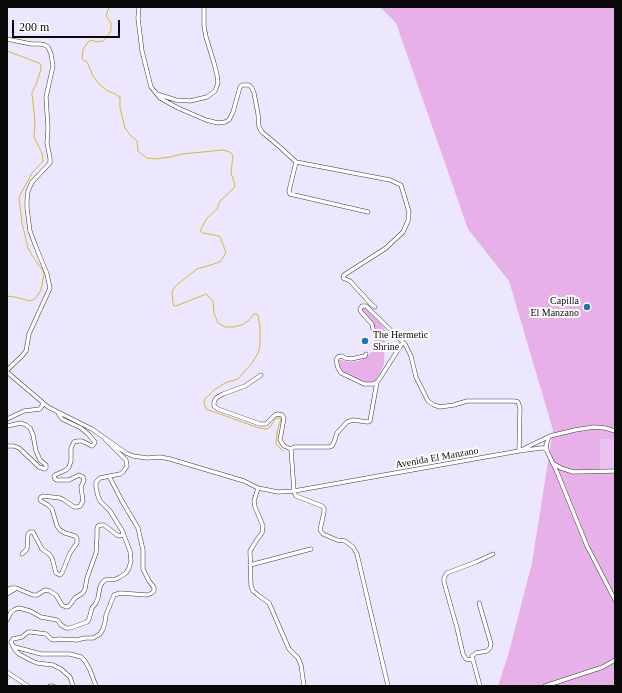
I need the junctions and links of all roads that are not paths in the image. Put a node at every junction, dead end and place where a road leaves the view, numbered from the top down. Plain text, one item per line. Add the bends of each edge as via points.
1 (138, 7) edge
2 (204, 7) edge
3 (7, 39) edge
4 (156, 94) junction
5 (296, 162) junction
6 (368, 212) dead end
7 (375, 307) dead end
8 (373, 330) dead end
9 (403, 342) junction
10 (366, 354) dead end
11 (7, 371) edge
12 (261, 376) dead end
13 (377, 382) junction
14 (43, 404) junction
15 (58, 413) junction
16 (7, 419) edge
17 (7, 426) edge
18 (615, 431) edge
19 (103, 436) junction
20 (550, 436) junction
21 (7, 446) edge
22 (291, 449) junction
23 (519, 451) junction
24 (547, 451) junction
25 (553, 463) junction
26 (561, 468) junction
27 (615, 470) edge
28 (557, 472) junction
29 (109, 476) junction
30 (258, 488) junction
31 (294, 491) junction
32 (123, 532) junction
33 (311, 549) dead end
34 (22, 554) dead end
35 (493, 554) dead end
36 (250, 565) junction
37 (16, 588) junction
38 (7, 590) edge
39 (7, 594) edge
40 (615, 600) edge
41 (479, 603) dead end
42 (7, 620) edge
43 (13, 646) junction
44 (472, 660) junction
45 (615, 660) edge
46 (7, 672) edge
47 (28, 686) edge
48 (50, 686) edge
49 (53, 686) edge
50 (73, 686) edge
51 (96, 686) edge
52 (304, 686) edge
53 (388, 686) edge
54 (480, 686) edge
55 (545, 686) edge

1 - 4 street via 142,51 151,87
2 - 4 street via 206,37 217,75 216,91 207,97 190,101
3 - 11 street via 45,46 53,58 46,97 50,163 32,182 27,196 28,220 50,288 29,334 26,351
4 - 5 street via 178,108 218,123 229,120 240,88 249,85 254,93 262,132
5 - 6 street via 290,194
5 - 7 street via 390,180 402,185 409,212 403,232 386,248 344,275 344,278
8 - 9 street via 372,324 360,312 362,306 366,306
9 - 13 street
9 - 23 street via 411,356 416,377 428,401 434,405 440,408 467,401 518,402
10 - 13 street via 351,359 338,357 336,363 341,372 364,384
11 - 14 street
12 - 22 street via 216,398 214,406 260,424 266,424 275,415 282,415 284,418 280,440 284,446
13 - 22 street via 370,421 347,422 329,448
14 - 15 street
14 - 16 street via 40,409 24,411
15 - 19 street
15 - 34 street via 62,419 81,428 95,442 92,446 82,441 74,442 69,467 54,476 57,480 69,480 79,475 83,477 83,500 80,506 74,507 60,498 43,496 40,499 52,509 60,530 75,536 77,543 60,575 56,573 51,556 42,549 33,532 28,534 27,549
17 - 21 street via 21,423 30,428 36,451 46,468 39,467 19,448
18 - 20 street, Avenida El Manzano via 594,427
19 - 29 street via 126,460 127,466 124,472
19 - 30 street, Avenida El Manzano via 133,456 170,458 244,481
20 - 23 street, Avenida El Manzano
20 - 24 street via 546,445
22 - 31 street
23 - 24 street via 542,448
23 - 31 street, Avenida El Manzano
24 - 25 street
25 - 26 street
25 - 28 street
26 - 27 street via 572,472
26 - 28 street
28 - 40 street via 587,546
29 - 32 street via 97,481 98,496
29 - 43 street via 138,528 143,550 143,569 154,591 148,595 114,595 103,629 95,637 54,640 46,634 30,632 13,639
30 - 31 street, Avenida El Manzano via 278,492
30 - 36 street via 254,501 263,526 262,533 250,551
31 - 53 street via 296,496 324,508 320,530 323,534 345,541 357,554
32 - 37 street via 119,536 104,525 98,526 96,553 85,589 69,606 62,606 56,594 50,591 45,590 33,595
32 - 42 street via 130,551 129,568 120,577 102,583 87,622 66,628 57,620 41,618 18,608 11,612
33 - 36 street
35 - 44 street via 447,573 444,578 463,654 466,659
36 - 52 street via 253,591 269,603 289,649 301,665
37 - 38 street
37 - 39 street
41 - 44 street via 491,644 487,650 472,656
43 - 50 street via 19,654 30,660 61,669 70,677
43 - 51 street via 41,654 70,654 80,657 90,670
44 - 54 street
45 - 55 street via 603,667
46 - 47 street
48 - 49 street

